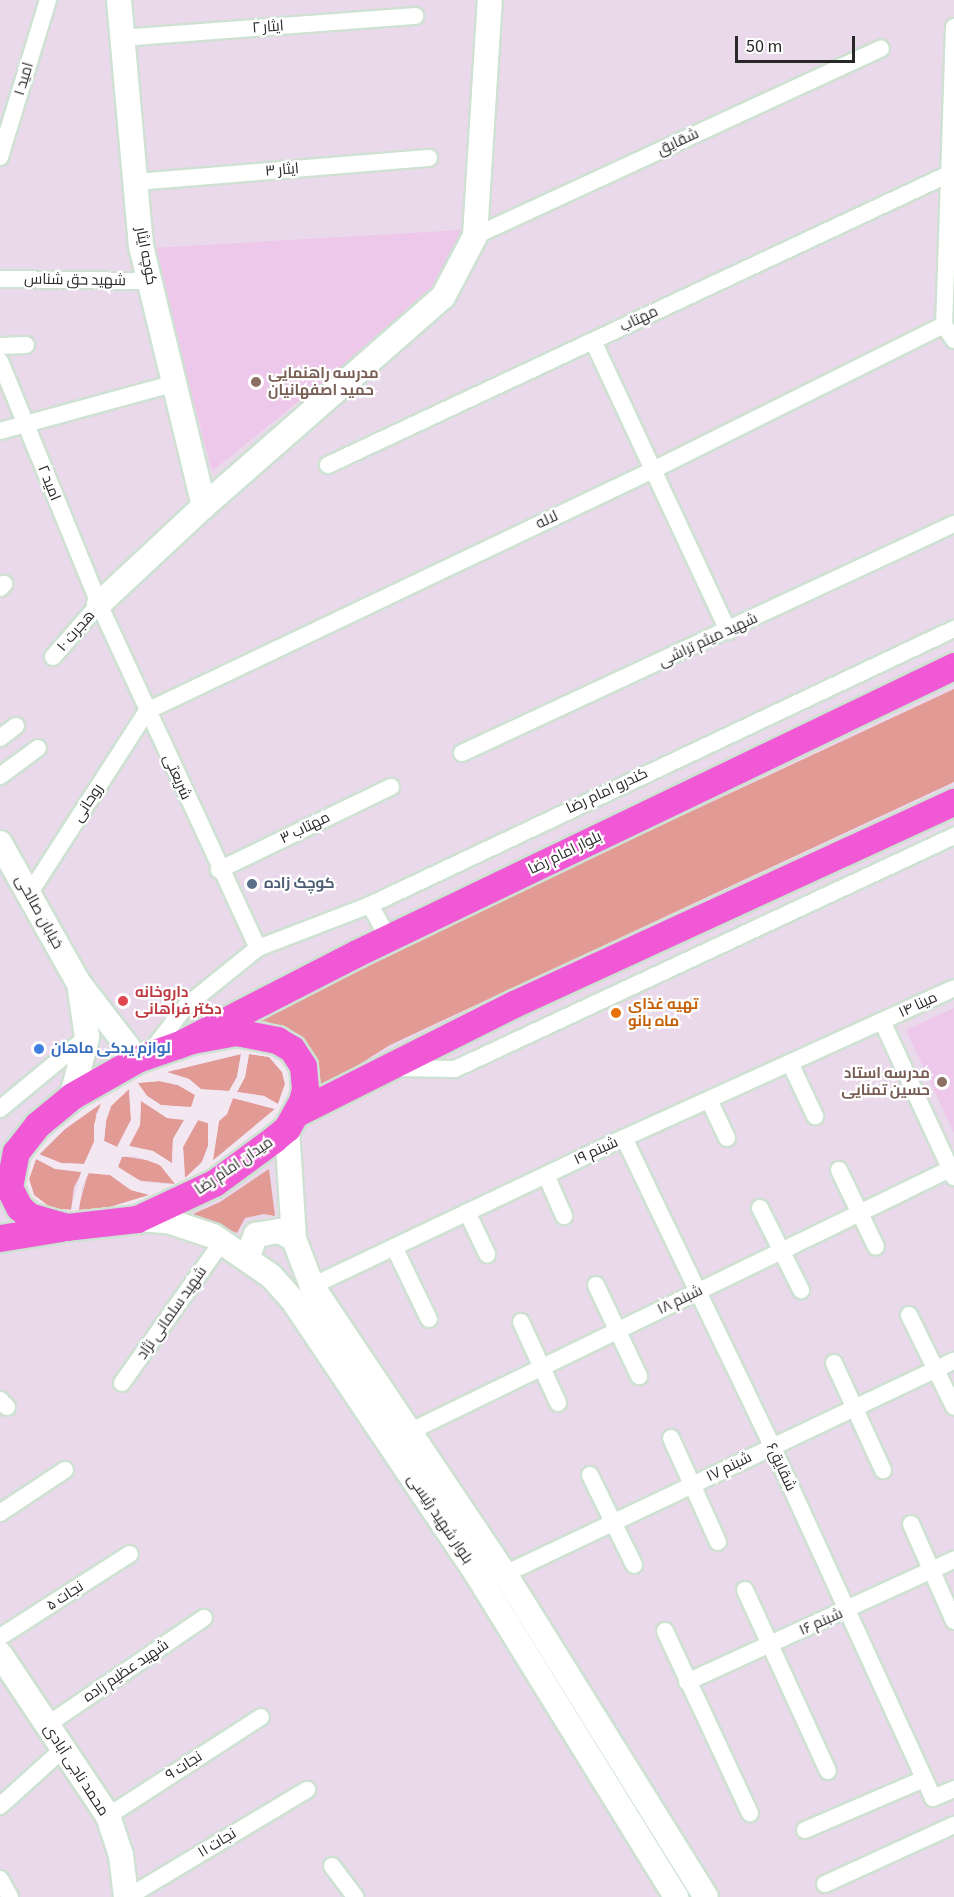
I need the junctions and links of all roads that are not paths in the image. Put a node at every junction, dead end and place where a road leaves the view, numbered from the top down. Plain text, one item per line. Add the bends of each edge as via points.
1 (48, 0) edge
2 (119, 0) edge
3 (489, 0) edge
4 (415, 16) dead end
5 (954, 27) edge
6 (122, 38) junction
7 (881, 48) dead end
8 (0, 157) edge
9 (429, 158) dead end
10 (949, 174) junction
11 (135, 182) junction
12 (475, 236) junction
13 (0, 279) edge
14 (150, 280) junction
15 (944, 324) junction
16 (954, 340) edge
17 (593, 341) junction
18 (26, 345) dead end
19 (0, 346) edge
20 (0, 361) edge
21 (175, 383) junction
22 (25, 424) junction
23 (0, 431) edge
24 (328, 465) dead end
25 (653, 470) junction
26 (204, 506) junction
27 (954, 525) edge
28 (99, 604) junction
29 (954, 629) edge
30 (728, 631) junction
31 (53, 657) dead end
32 (954, 666) edge
33 (147, 711) junction
34 (16, 726) dead end
35 (0, 738) edge
36 (38, 748) dead end
37 (462, 753) dead end
38 (0, 776) edge
39 (391, 787) dead end
40 (954, 802) edge
41 (954, 836) edge
42 (0, 843) edge
43 (219, 870) junction
44 (7, 871) edge
45 (29, 894) junction
46 (370, 905) junction
47 (389, 939) junction
48 (258, 948) junction
49 (78, 982) junction
50 (954, 988) edge
51 (882, 1021) junction
52 (87, 1037) junction
53 (178, 1045) junction
54 (143, 1057) junction
55 (790, 1063) junction
56 (392, 1068) junction
57 (72, 1096) junction
58 (709, 1100) junction
59 (0, 1109) edge
60 (815, 1116) dead end
61 (292, 1120) junction
62 (37, 1125) junction
63 (624, 1138) junction
64 (727, 1138) dead end
65 (0, 1149) edge
66 (839, 1170) dead end
67 (952, 1173) edge
68 (546, 1175) junction
69 (760, 1208) dead end
70 (467, 1212) junction
71 (860, 1213) junction
72 (564, 1216) dead end
73 (137, 1219) junction
74 (67, 1227) junction
75 (0, 1238) edge
76 (294, 1239) junction
77 (222, 1242) junction
78 (394, 1247) junction
79 (876, 1247) dead end
80 (782, 1251) junction
81 (487, 1254) dead end
82 (247, 1258) junction
83 (596, 1285) dead end
84 (312, 1287) junction
85 (801, 1290) dead end
86 (696, 1293) junction
87 (909, 1315) dead end
88 (429, 1319) dead end
89 (521, 1322) dead end
90 (619, 1330) junction
91 (954, 1361) edge
92 (834, 1363) dead end
93 (542, 1367) junction
94 (936, 1369) junction
95 (639, 1376) dead end
96 (122, 1383) dead end
97 (558, 1402) dead end
98 (855, 1407) junction
99 (954, 1407) edge
100 (411, 1431) junction
101 (671, 1438) dead end
102 (772, 1446) junction
103 (64, 1470) dead end
104 (883, 1470) dead end
105 (590, 1475) dead end
106 (692, 1484) junction
107 (0, 1513) edge
108 (612, 1522) junction
109 (911, 1524) dead end
110 (718, 1542) dead end
111 (130, 1554) dead end
112 (954, 1560) edge
113 (634, 1565) dead end
114 (932, 1570) junction
115 (505, 1574) junction
116 (746, 1590) dead end
117 (848, 1610) junction
118 (204, 1618) dead end
119 (954, 1621) edge
120 (665, 1631) dead end
121 (0, 1637) edge
122 (770, 1645) junction
123 (0, 1654) edge
124 (687, 1682) junction
125 (261, 1717) dead end
126 (47, 1725) junction
127 (63, 1749) junction
128 (828, 1772) dead end
129 (924, 1779) junction
130 (954, 1789) edge
131 (307, 1790) dead end
132 (0, 1806) edge
133 (750, 1813) dead end
134 (108, 1816) junction
135 (954, 1825) edge
136 (805, 1830) dead end
137 (332, 1866) dead end
138 (0, 1879) edge
139 (825, 1884) dead end
140 (673, 1896) edge
141 (10, 1897) edge
142 (127, 1897) edge
143 (355, 1897) edge
144 (706, 1897) edge

1 - 8 street, امید ۱
2 - 6 street, کوچه ایثار
3 - 12 street
4 - 6 street, ایثار ۲
5 - 10 street
6 - 11 street, کوچه ایثار
7 - 12 street, شقایق
9 - 11 street, ایثار ۳
10 - 15 street
10 - 17 street, مهتاب
11 - 14 street, کوچه ایثار via 141,246
12 - 26 street via 443,297 425,316
13 - 14 street, شهید حق شناس
14 - 21 street, کوچه ایثار
15 - 16 street
15 - 25 street, لاله
17 - 24 street, مهتاب
17 - 25 street
18 - 19 street
20 - 22 street, امید ۲
21 - 22 street
21 - 26 street, کوچه ایثار
22 - 23 street
22 - 28 street, امید ۲
25 - 30 street
25 - 33 street, لاله
26 - 28 street
27 - 30 street, شهید میثم تراشی
28 - 31 street, هجرت ۱۰
28 - 33 street, شریعتی
29 - 46 street, کندرو امام رضا
30 - 37 street, شهید میثم تراشی
32 - 47 main road, بلوار امام رضا
33 - 43 street, شریعتی
33 - 45 street, روحانی
34 - 35 street
36 - 38 street
39 - 43 street, مهتاب ۳
40 - 56 main road via 514,1004
41 - 56 street via 455,1069
42 - 44 street, خیابان صالحی
43 - 48 street, شریعتی
44 - 45 street, خیابان صالحی
45 - 49 street, خیابان صالحی
46 - 47 street
46 - 48 street, کندرو امام رضا
47 - 53 main road, بلوار امام رضا via 274,993
48 - 54 street, کندرو امام رضا via 186,1006
49 - 52 street
49 - 54 street
50 - 51 street, مینا ۱۴
51 - 55 street, شبنم ۱۹
51 - 67 street
52 - 57 street
52 - 59 street
53 - 54 main road, میدان امام رضا
53 - 61 main road, میدان امام رضا via 236,1032 265,1035 285,1044 299,1056 305,1078
54 - 57 main road, میدان امام رضا
55 - 58 street, شبنم ۱۹
55 - 60 street
56 - 61 main road
57 - 62 main road, میدان امام رضا
58 - 63 street, شبنم ۱۹
58 - 64 street
61 - 73 main road, میدان امام رضا via 214,1183
61 - 76 street, بلوار شهید رئیسی
62 - 65 main road
62 - 74 main road, میدان امام رضا via 16,1152 9,1187 28,1216
63 - 68 street, شبنم ۱۹
63 - 86 street, شقایق۶
66 - 71 street
67 - 71 street, شبنم ۱۸
68 - 70 street, شبنم ۱۹
68 - 72 street
69 - 80 street
70 - 78 street, شبنم ۱۹
70 - 81 street
71 - 79 street
71 - 80 street, شبنم ۱۸
73 - 74 main road, میدان امام رضا
73 - 77 street, بلوار شهید رئیسی via 168,1221
74 - 75 main road
76 - 82 street via 279,1231 256,1235
76 - 84 street, بلوار شهید رئیسی
77 - 82 street, بلوار شهید رئیسی
77 - 96 street, شهید سلمانی نژاد
78 - 84 street, شبنم ۱۹
78 - 88 street
80 - 85 street
80 - 86 street, شبنم ۱۸
82 - 140 street, بلوار شهید رئیسی via 292,1299 473,1568
83 - 90 street
84 - 100 street, بلوار شهید رئیسی
86 - 90 street, شبنم ۱۸
86 - 102 street, شقایق۶
87 - 94 street
89 - 93 street
90 - 93 street, شبنم ۱۸
90 - 95 street
91 - 94 street, شبنم ۱۷
92 - 98 street
93 - 97 street
93 - 100 street, شبنم ۱۸
94 - 98 street, شبنم ۱۷
94 - 99 street
98 - 102 street, شبنم ۱۷
98 - 104 street
100 - 115 street, بلوار شهید رئیسی
101 - 106 street
102 - 106 street, شبنم ۱۷
102 - 117 street, شقایق۶
103 - 107 street
105 - 108 street
106 - 108 street, شبنم ۱۷
106 - 110 street
108 - 113 street
108 - 115 street, شبنم ۱۷
109 - 114 street
111 - 121 street, نجات ۵
112 - 114 street, شبنم ۱۶
114 - 117 street, شبنم ۱۶
114 - 119 street
115 - 144 street, بلوار شهید رئیسی
116 - 122 street
117 - 122 street, شبنم ۱۶
117 - 129 street, شقایق۶
118 - 126 street, شهید عظیم زاده
120 - 124 street
122 - 124 street, شبنم ۱۶
122 - 128 street
123 - 126 street, محمد ناجی آبادی
124 - 133 street
125 - 134 street, نجات ۹
126 - 127 street, محمد ناجی آبادی
127 - 132 street
127 - 134 street, محمد ناجی آبادی
129 - 130 street, شقایق۶ via 933,1798
129 - 136 street
131 - 142 street, نجات ۱۱
134 - 142 street, محمد ناجی آبادی via 121,1855
135 - 139 street
137 - 143 street
138 - 141 street

